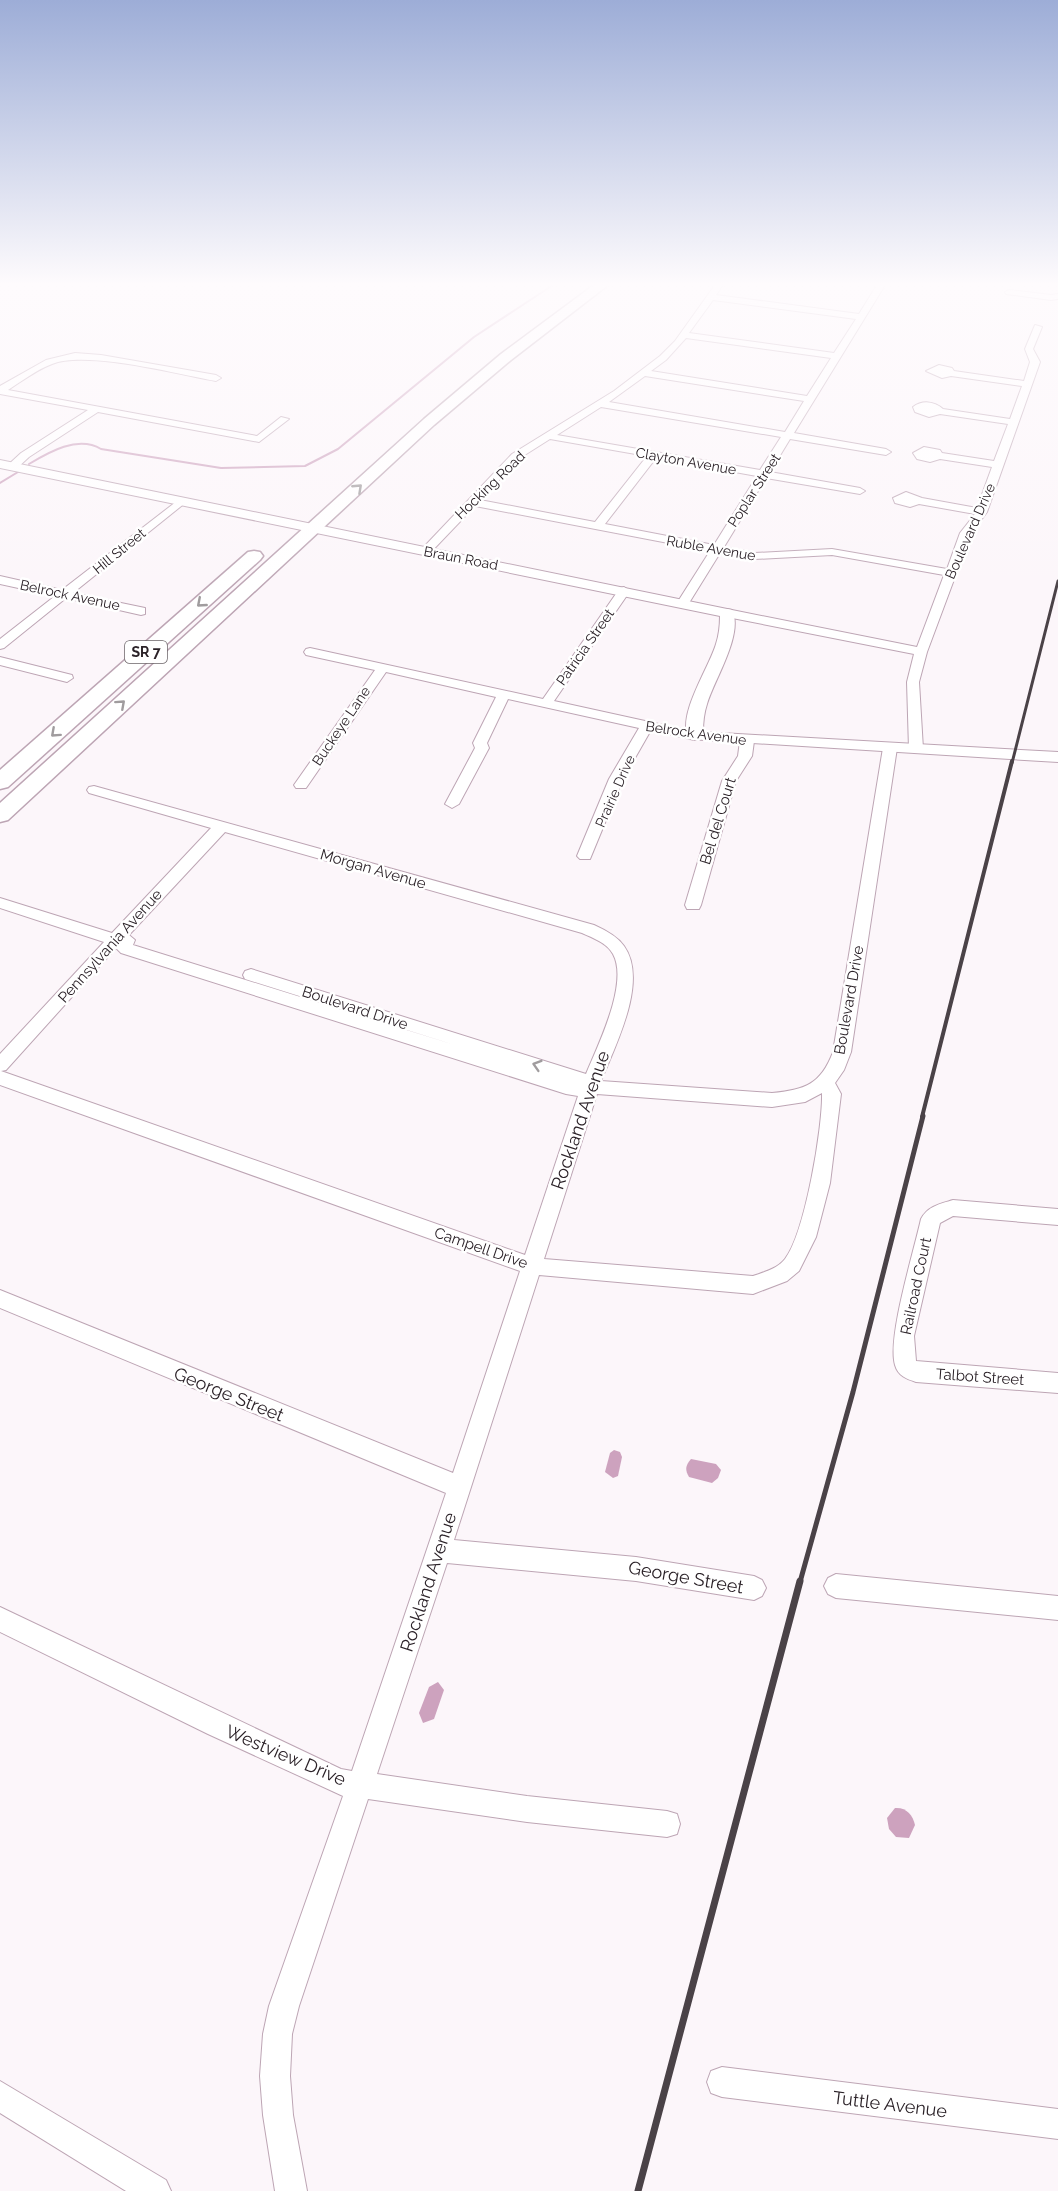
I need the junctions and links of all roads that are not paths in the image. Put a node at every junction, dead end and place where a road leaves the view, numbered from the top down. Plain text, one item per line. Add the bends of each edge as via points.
1 (468, 387) edge
2 (625, 387) edge
3 (736, 387) edge
4 (818, 387) edge
5 (1027, 387) edge
6 (0, 390) edge
7 (811, 399) junction
8 (601, 404) junction
9 (96, 409) junction
10 (940, 411) dead end
11 (284, 419) dead end
12 (1014, 422) junction
13 (788, 435) junction
14 (548, 436) junction
15 (886, 452) dead end
16 (653, 455) junction
17 (939, 456) dead end
18 (362, 459) dead end
19 (6, 465) edge
20 (999, 465) junction
21 (763, 475) junction
22 (860, 491) dead end
23 (181, 501) junction
24 (918, 501) dead end
25 (472, 502) junction
26 (981, 513) junction
27 (304, 521) junction
28 (598, 526) junction
29 (716, 549) junction
30 (426, 551) junction
31 (951, 573) junction
32 (0, 580) edge
33 (624, 591) junction
34 (66, 594) junction
35 (683, 603) junction
36 (141, 611) dead end
37 (727, 614) junction
38 (0, 645) edge
39 (310, 652) dead end
40 (921, 652) junction
41 (0, 661) edge
42 (383, 667) junction
43 (67, 678) dead end
44 (504, 694) junction
45 (546, 704) junction
46 (646, 727) junction
47 (695, 736) junction
48 (747, 741) junction
49 (890, 748) junction
50 (915, 749) junction
51 (1058, 757) edge
52 (0, 782) edge
53 (301, 785) dead end
54 (94, 790) dead end
55 (452, 804) dead end
56 (0, 814) edge
57 (221, 827) junction
58 (585, 856) dead end
59 (0, 903) edge
60 (693, 905) dead end
61 (117, 940) junction
62 (626, 978) joint
63 (0, 1065) edge
64 (0, 1078) edge
65 (826, 1082) junction
66 (590, 1087) junction
67 (1058, 1217) edge
68 (531, 1266) junction
69 (0, 1299) edge
70 (905, 1364) joint
71 (1058, 1383) edge
72 (459, 1487) junction
73 (438, 1550) junction
74 (836, 1586) dead end
75 (754, 1588) dead end
76 (1058, 1608) edge
77 (0, 1619) edge
78 (360, 1785) junction
79 (667, 1824) dead end
80 (722, 2082) dead end
81 (0, 2096) edge
82 (1058, 2124) edge
83 (155, 2191) edge
84 (291, 2191) edge

27 -> 1 highway, SR 7 / SR 7
2 - 8 street, Hocking Road
3 - 7 street
4 - 7 street, Poplar Street
5 - 12 street, Boulevard Drive
6 - 9 street
7 - 13 street, Poplar Street
8 - 13 street
8 - 14 street, Hocking Road
9 - 11 street via 259,439
9 - 19 street
10 - 12 street
12 - 20 street, Boulevard Drive
13 - 15 street
13 - 21 street, Poplar Street
14 - 16 street, Clayton Avenue
14 - 25 street, Hocking Road via 516,456
16 - 21 street, Clayton Avenue
16 - 28 street
17 - 20 street
18 - 27 highway via 363,465
19 - 23 street, Braun Road
20 - 26 street, Boulevard Drive
21 - 22 street, Clayton Avenue
21 - 29 street, Poplar Street
23 - 27 street, Braun Road
23 - 34 street, Hill Street
24 - 26 street
25 - 28 street, Ruble Avenue
25 - 30 street, Hocking Road
26 - 31 street, Boulevard Drive via 966,532
27 - 30 street, Braun Road
27 -> 52 highway, SR 7 / SR 7
56 -> 27 highway, SR 7 / SR 7 via 232,603
28 - 29 street, Ruble Avenue
29 - 31 street, Ruble Avenue via 759,557 832,552
29 - 35 street, Poplar Street
30 - 33 street, Braun Road
31 - 40 street, Boulevard Drive
32 - 34 street, Belrock Avenue
33 - 35 street, Braun Road
33 - 45 street, Patricia Street
34 - 36 street, Belrock Avenue
34 - 38 street, Hill Street
35 - 37 street, Braun Road
37 - 40 street, Braun Road
37 - 47 street via 726,635 693,719
39 - 42 street, Belrock Avenue
40 - 50 street, Boulevard Drive via 913,682
41 - 43 street
42 - 44 street, Belrock Avenue
42 - 53 street, Buckeye Lane
44 - 45 street, Belrock Avenue
44 - 55 street via 480,743 482,748
45 - 46 street, Belrock Avenue
46 - 47 street, Belrock Avenue
46 - 58 street, Prairie Drive via 616,780
47 - 48 street, Belrock Avenue
48 - 49 street, Belrock Avenue
48 - 60 street, Bel del Court via 745,756 729,781
49 - 50 street, Belrock Avenue
49 - 65 street, Boulevard Drive via 842,1052
50 - 51 street
54 - 57 street, Morgan Avenue
57 - 61 street, Pennsylvania Avenue
57 - 62 street, Morgan Avenue via 588,929 614,944 622,955
59 - 61 street, Boulevard Drive
61 - 63 street, Pennsylvania Avenue
61 - 66 street, Boulevard Drive via 127,949 539,1079 579,1089
62 - 66 street, Rockland Avenue via 618,1012
64 - 68 street, Campell Drive
65 - 66 street, Boulevard Drive via 805,1095 772,1100
65 - 68 street, Campell Drive via 832,1094 820,1183 806,1237 798,1255 780,1275 744,1285
66 - 68 street, Rockland Avenue
67 - 70 street, Railroad Court via 953,1208 931,1220 904,1335
68 - 72 street, Rockland Avenue
69 - 72 street, George Street
70 - 71 street, Talbot Street via 916,1372
72 - 73 street, Rockland Avenue
73 - 75 street, George Street via 610,1564
73 - 78 street, Rockland Avenue
74 - 76 street
77 - 78 street, Westview Drive via 340,1782
78 - 79 street, Westview Drive
78 - 84 street, Rockland Avenue via 294,1971 277,2037 277,2110
80 - 82 street, Tuttle Avenue
81 - 83 street

